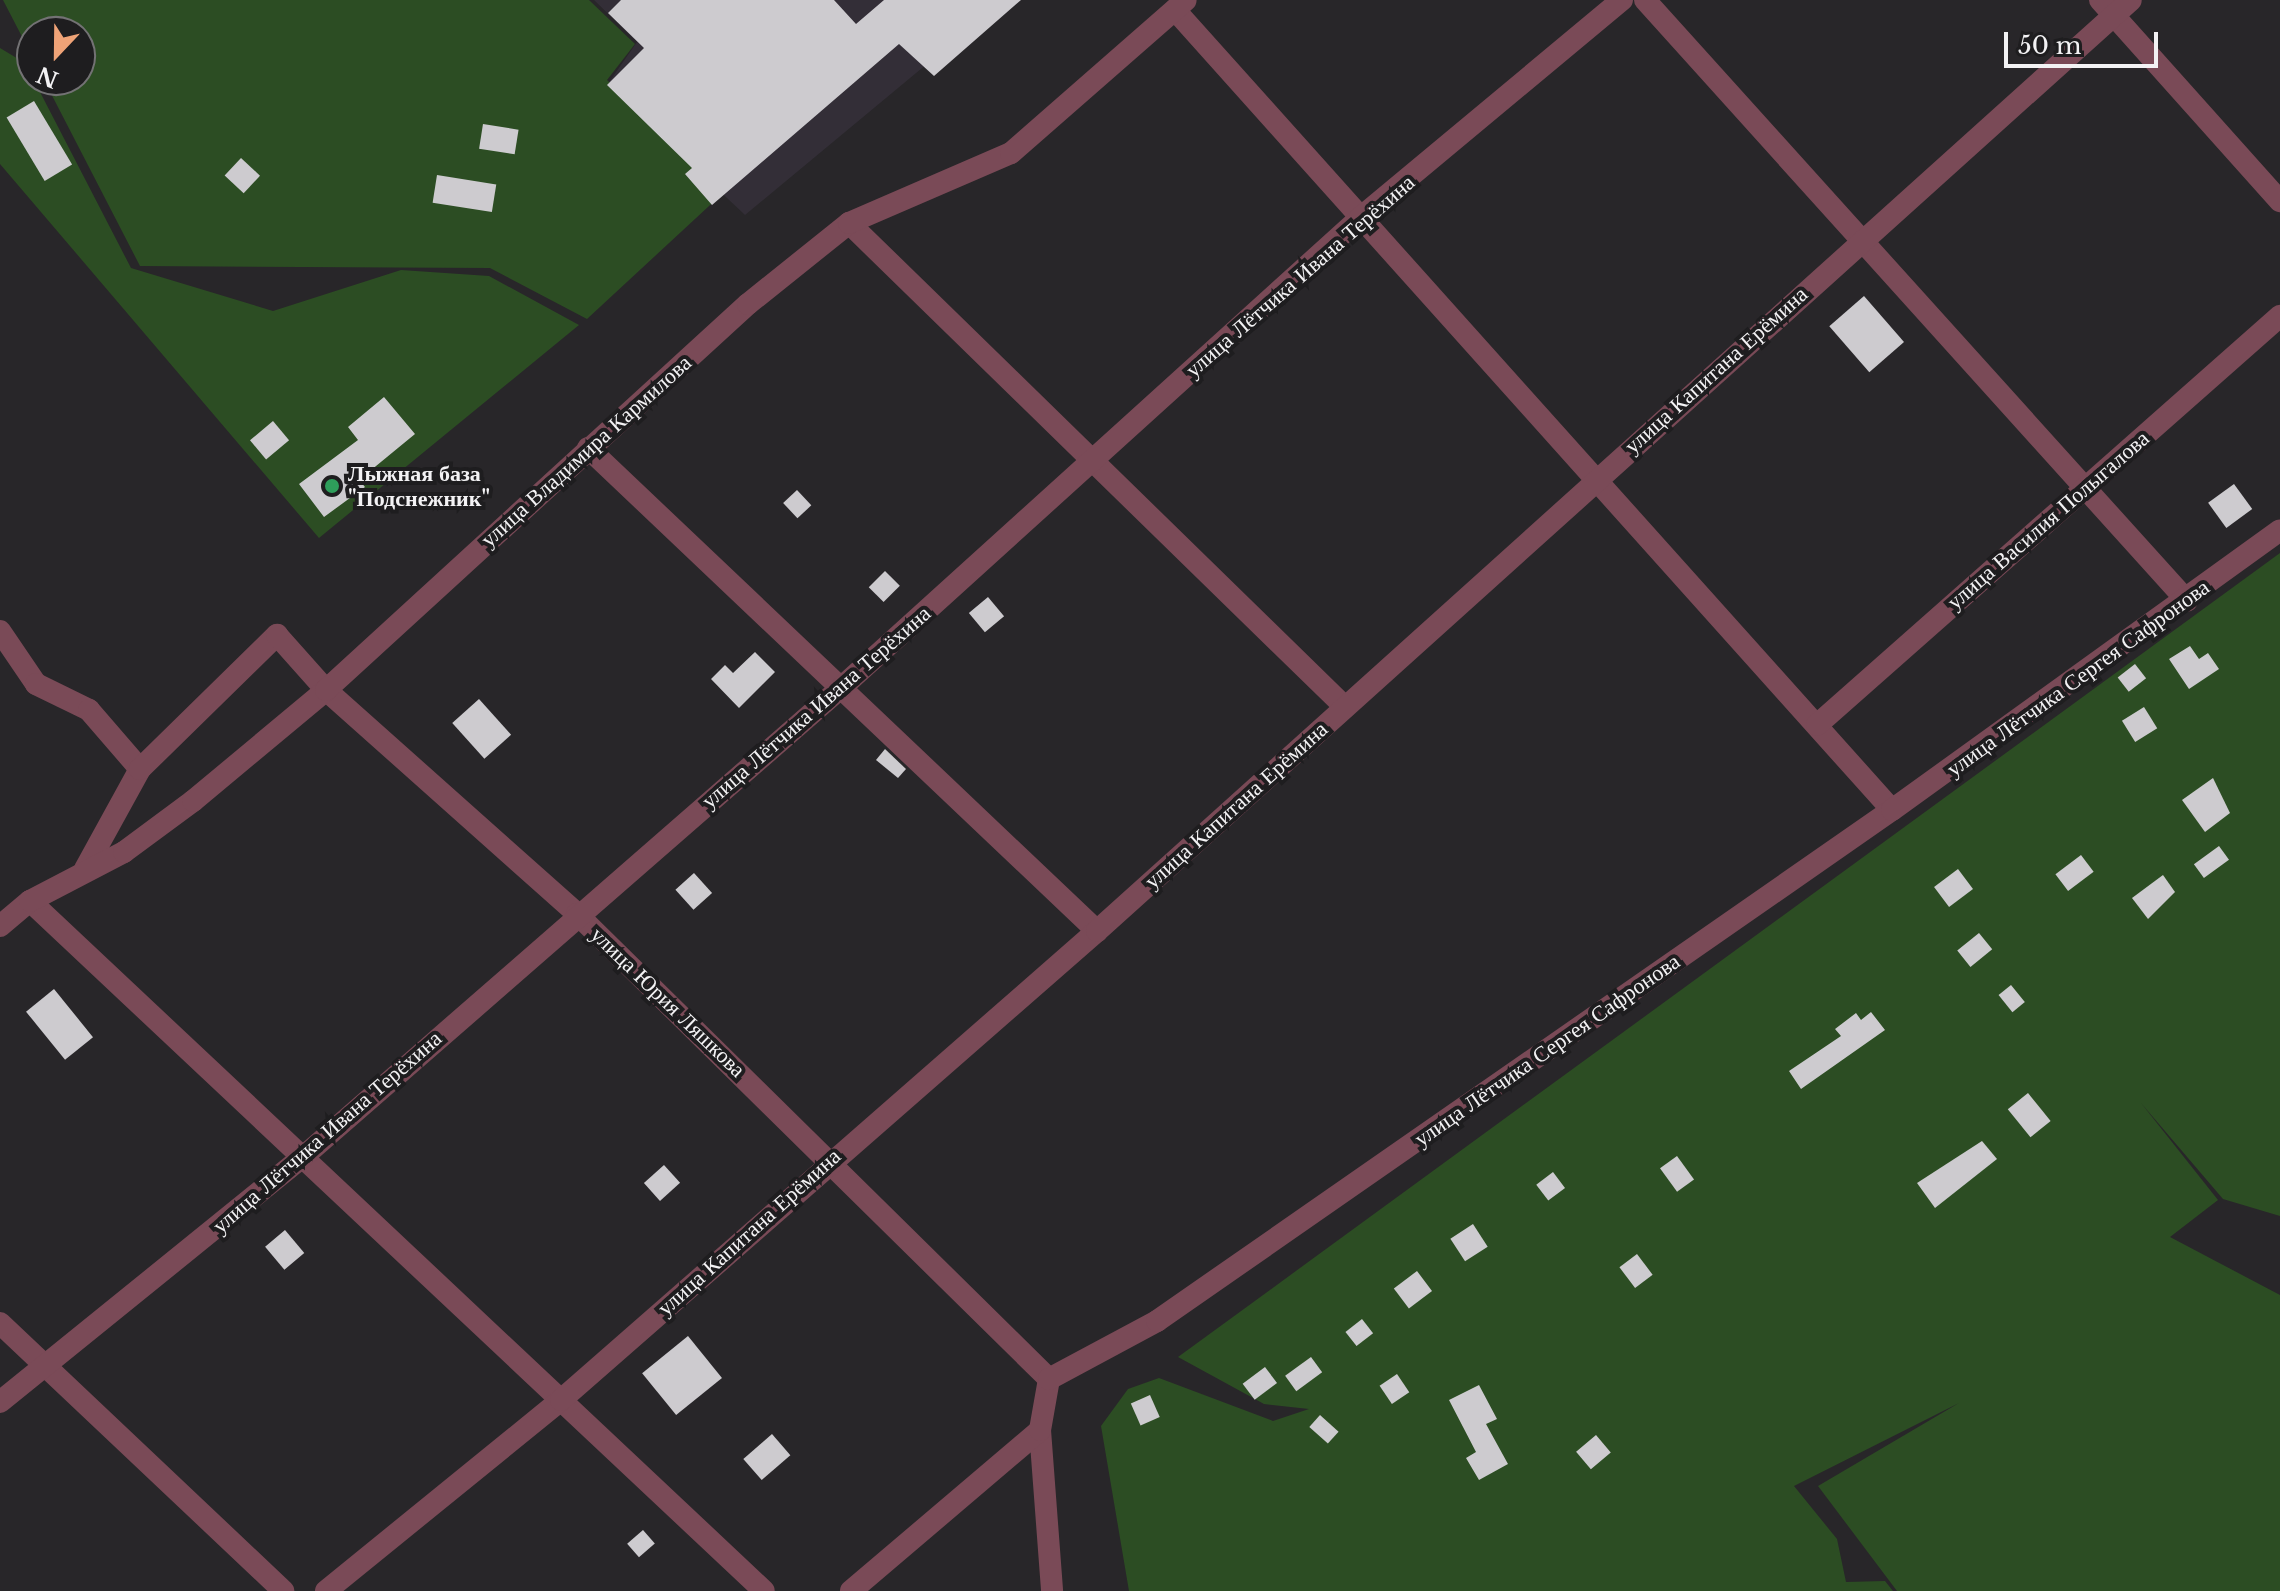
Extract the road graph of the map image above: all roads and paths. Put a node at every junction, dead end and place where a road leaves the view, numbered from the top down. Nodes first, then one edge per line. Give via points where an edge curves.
1 (1622, 0) edge
2 (1645, 0) edge
3 (1180, 5) edge
4 (2115, 5) edge
5 (2280, 201) edge
6 (1360, 218) junction
7 (849, 223) junction
8 (1862, 239) junction
9 (2280, 316) edge
10 (588, 448) junction
11 (1092, 462) junction
12 (1596, 478) junction
13 (2087, 485) junction
14 (2280, 530) edge
15 (2187, 601) junction
16 (0, 631) edge
17 (842, 687) junction
18 (326, 690) junction
19 (1345, 707) junction
20 (1817, 725) junction
21 (140, 769) junction
22 (1892, 810) junction
23 (85, 869) junction
24 (30, 901) junction
25 (577, 914) junction
26 (0, 926) edge
27 (1097, 931) junction
28 (303, 1157) junction
29 (831, 1160) junction
30 (0, 1323) edge
31 (46, 1367) junction
32 (1049, 1379) junction
33 (561, 1400) junction
34 (0, 1402) edge
35 (1040, 1430) junction
36 (283, 1591) edge
37 (326, 1591) edge
38 (764, 1591) edge
39 (851, 1591) edge
40 (1052, 1591) edge

1 - 6 street, улица Лётчика Ивана Терёхина
2 - 8 street
3 - 6 street
3 - 7 street, улица Владимира Кармилова via 1011,153
4 - 5 street
4 - 8 street, улица Капитана Ерёмина
6 - 11 street, улица Лётчика Ивана Терёхина
6 - 12 street
7 - 10 street, улица Владимира Кармилова
7 - 11 street
8 - 12 street, улица Капитана Ерёмина
8 - 13 street
9 - 13 street, улица Василия Полыгалова
10 - 17 street
10 - 18 street, улица Владимира Кармилова
11 - 17 street, улица Лётчика Ивана Терёхина
11 - 19 street
12 - 19 street, улица Капитана Ерёмина
12 - 20 street
13 - 15 street
13 - 20 street, улица Василия Полыгалова
14 - 15 street, улица Лётчика Сергея Сафронова
15 - 22 street, улица Лётчика Сергея Сафронова
16 - 21 street via 36,684 89,710
17 - 25 street, улица Лётчика Ивана Терёхина
17 - 27 street
18 - 21 street, улица Юрия Ляшкова via 277,635
18 - 23 street, улица Владимира Кармилова via 193,801 124,852
18 - 25 street, улица Юрия Ляшкова
19 - 27 street, улица Капитана Ерёмина
20 - 22 street
21 - 23 street
22 - 32 street, улица Лётчика Сергея Сафронова via 1157,1321
23 - 24 street, улица Владимира Кармилова
24 - 26 street, улица Владимира Кармилова
24 - 28 street
25 - 28 street, улица Лётчика Ивана Терёхина
25 - 29 street, улица Юрия Ляшкова
27 - 29 street, улица Капитана Ерёмина
28 - 31 street, улица Лётчика Ивана Терёхина
28 - 33 street
29 - 32 street, улица Юрия Ляшкова
29 - 33 street, улица Капитана Ерёмина
30 - 31 street
31 - 34 street, улица Лётчика Ивана Терёхина
31 - 36 street
32 - 35 street
33 - 37 street, улица Капитана Ерёмина
33 - 38 street
35 - 39 street
35 - 40 street

